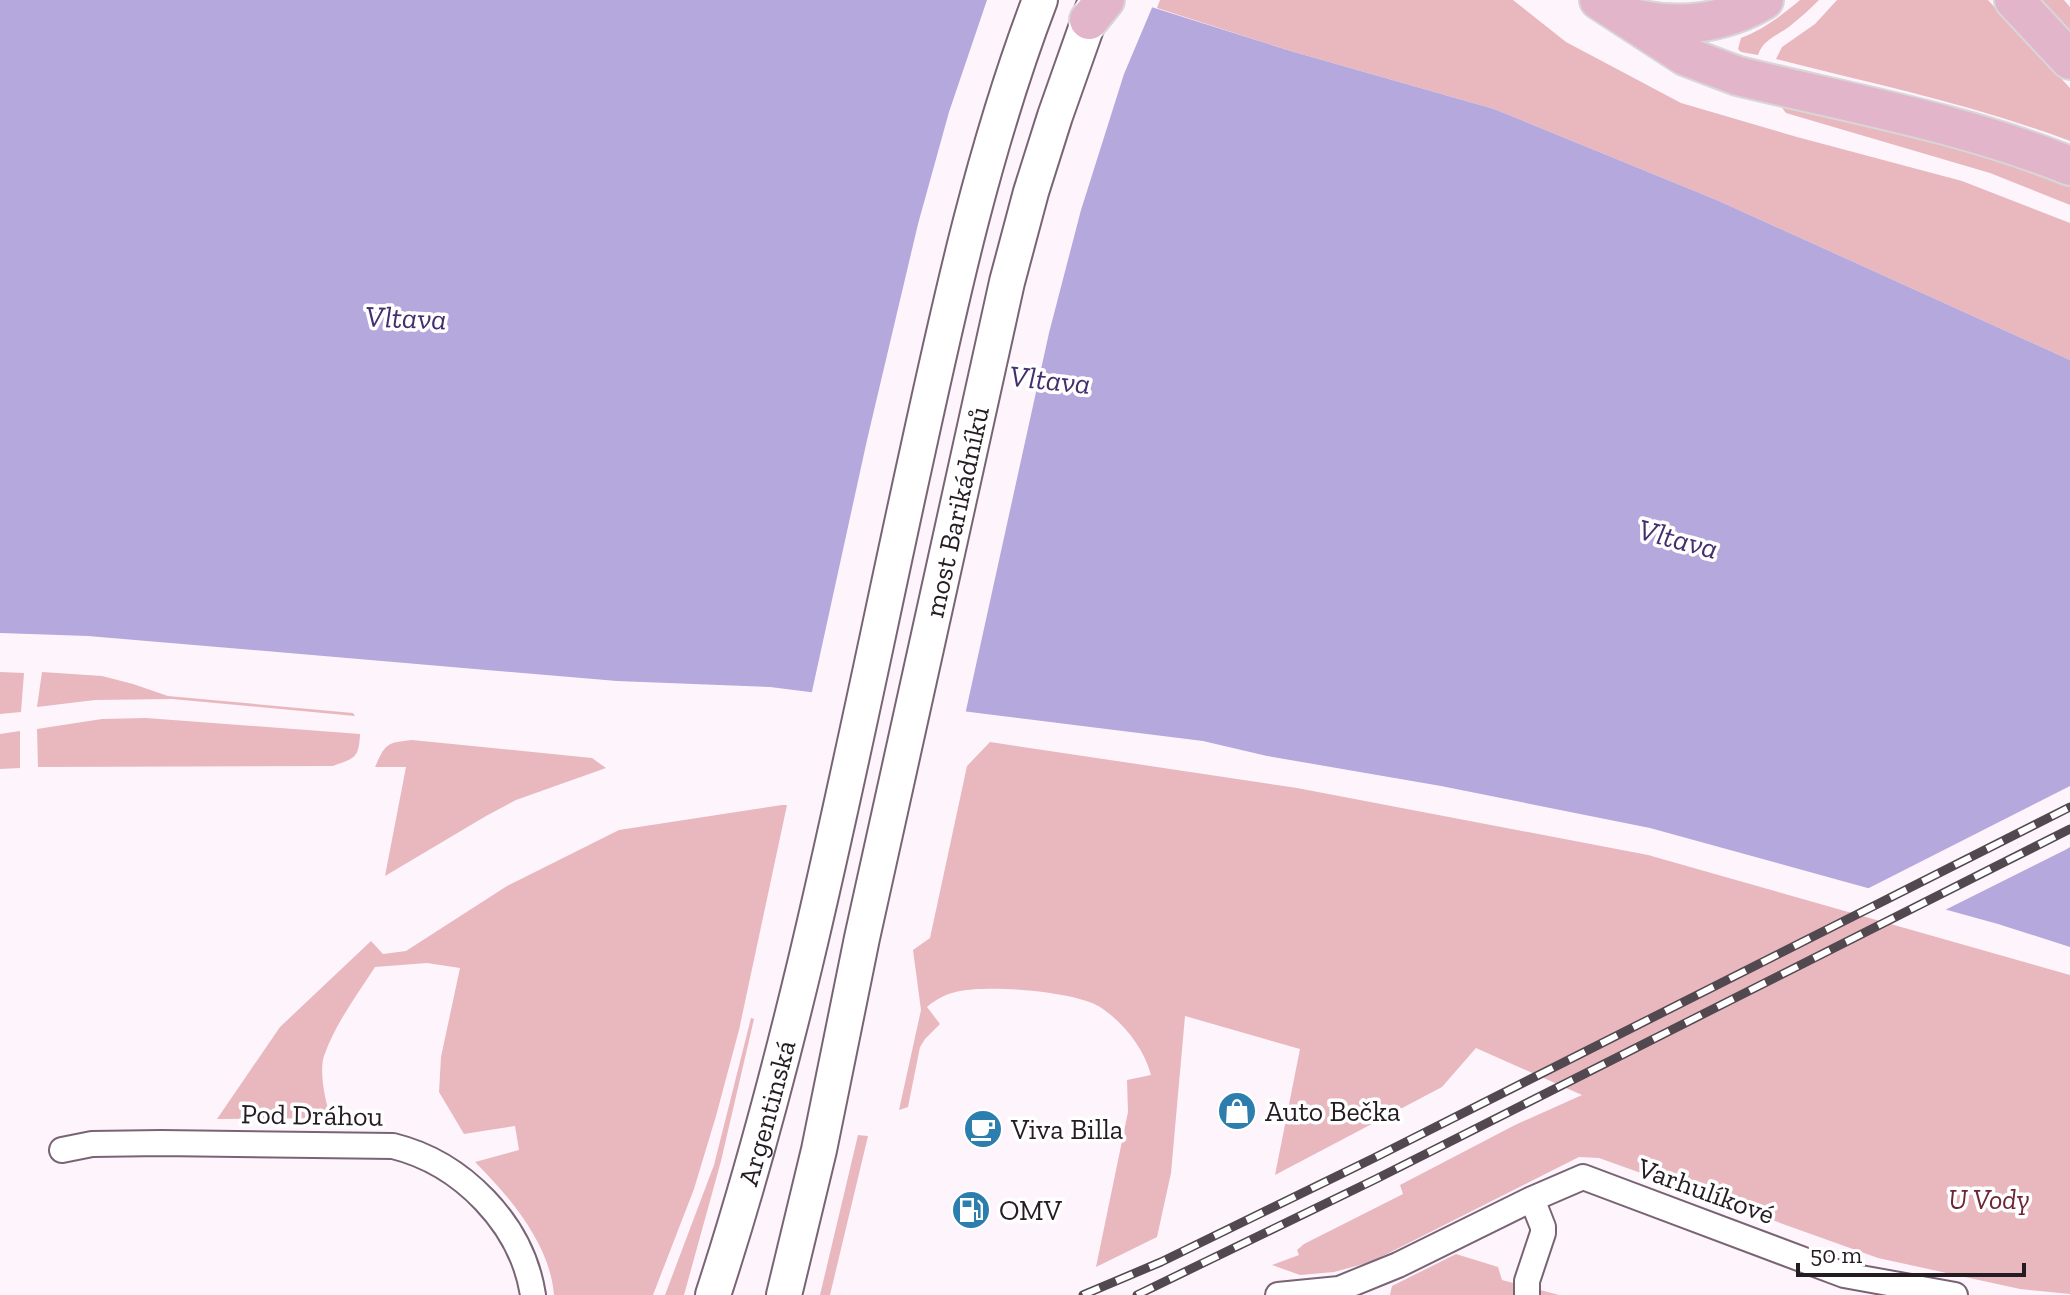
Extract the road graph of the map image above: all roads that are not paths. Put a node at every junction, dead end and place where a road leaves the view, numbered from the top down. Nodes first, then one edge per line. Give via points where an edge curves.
1 (1040, 0) edge
2 (1764, 0) edge
3 (2014, 0) edge
4 (1607, 6) edge
5 (1097, 7) edge
6 (2070, 60) edge
7 (2070, 166) edge
8 (813, 930) joint
9 (862, 938) joint
10 (62, 1150) dead end
11 (1532, 1199) junction
12 (1840, 1285) edge
13 (533, 1295) edge
14 (713, 1295) edge
15 (784, 1295) edge
16 (1278, 1295) edge
17 (1527, 1295) edge
18 (1955, 1295) edge

1 - 8 main road, most Barikádníků via 978,191
2 - 4 main road via 1724,18 1677,24 1650,22
3 - 6 main road
4 - 7 main road via 1709,66 1943,125
5 - 9 main road, most Barikádníků via 1036,177 1007,282
8 - 14 main road, Argentinská via 762,1134
9 - 15 main road, Argentinská
10 - 13 street, Pod Dráhou via 161,1143 393,1146 415,1151 486,1200 524,1259
11 - 12 street, Varhulíkové via 1583,1177
11 - 16 street, Varhulíkové via 1339,1289
11 - 17 street via 1543,1233
12 - 18 street, Varhulíkové

